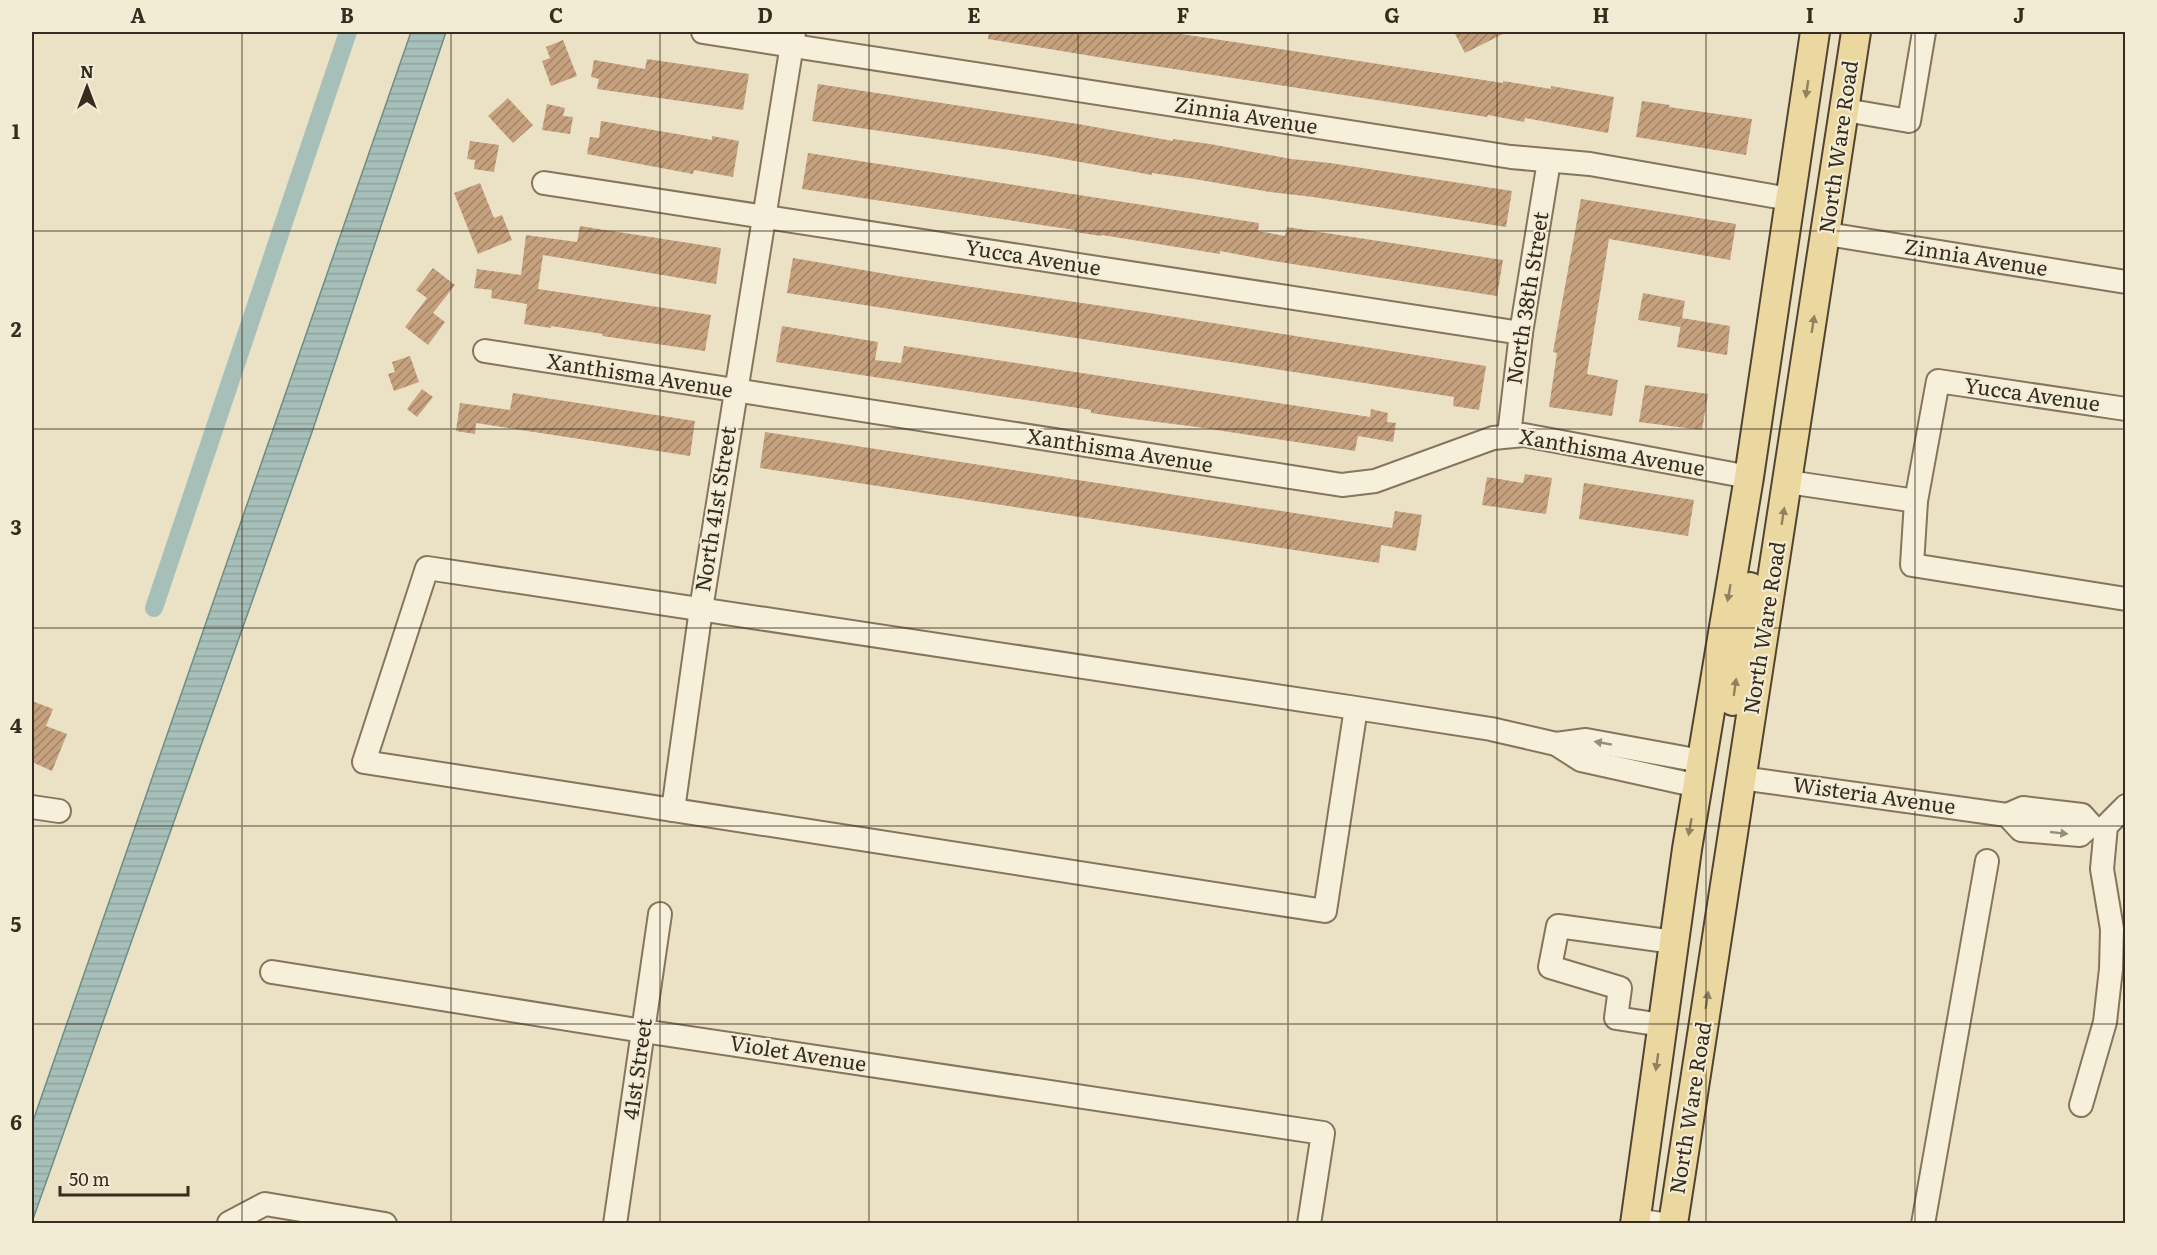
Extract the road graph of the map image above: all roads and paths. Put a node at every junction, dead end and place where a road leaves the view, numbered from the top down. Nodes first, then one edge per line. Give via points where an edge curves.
1 (703, 32) edge
2 (1815, 32) edge
3 (1856, 32) edge
4 (1924, 32) edge
5 (793, 38) edge
6 (1845, 110) junction
7 (1549, 161) junction
8 (544, 183) dead end
9 (1789, 199) junction
10 (763, 216) junction
11 (1827, 234) junction
12 (2126, 282) edge
13 (1521, 333) junction
14 (485, 351) dead end
15 (735, 391) junction
16 (2126, 409) edge
17 (1509, 435) junction
18 (1749, 477) junction
19 (1788, 482) junction
20 (1916, 501) junction
21 (2126, 599) edge
22 (700, 609) junction
23 (1356, 708) junction
24 (1699, 773) junction
25 (1741, 778) junction
26 (2126, 806) edge
27 (32, 807) edge
28 (1736, 807) junction
29 (673, 810) junction
30 (59, 811) dead end
31 (2099, 826) junction
32 (1987, 861) dead end
33 (660, 914) dead end
34 (1674, 942) junction
35 (272, 972) dead end
36 (1662, 1025) junction
37 (643, 1031) junction
38 (2081, 1106) dead end
39 (1644, 1222) edge
40 (230, 1223) edge
41 (385, 1224) edge
42 (615, 1224) edge
43 (1309, 1224) edge
44 (1673, 1224) edge
45 (1923, 1224) edge

1 - 5 street, Zinnia Avenue
2 -> 9 main road, North Ware Road
3 - 6 main road, North Ware Road
4 - 6 street via 1910,121
5 - 7 street, Zinnia Avenue
5 - 10 street, North 41st Street
6 - 11 main road, North Ware Road
7 - 9 street, Zinnia Avenue via 1590,164
7 - 13 street, North 38th Street
8 - 10 street, Yucca Avenue
9 - 18 main road, North Ware Road
9 - 19 main road via 1798,254 1769,454 1774,471
10 - 13 street, Yucca Avenue
10 - 15 street, North 41st Street
11 - 12 street, Zinnia Avenue
19 -> 11 main road, North Ware Road
13 - 17 street, North 38th Street
14 - 15 street, Xanthisma Avenue
15 - 17 street, Xanthisma Avenue via 1342,485 1375,481
15 - 22 street, North 41st Street
16 - 20 street, Yucca Avenue via 1938,381
17 - 18 street, Xanthisma Avenue
18 -> 24 main road, North Ware Road
28 -> 18 main road via 1728,739 1762,495 1757,481
19 - 20 street
25 -> 19 main road, North Ware Road
20 - 21 street via 1912,566
22 - 23 street
22 - 29 street, North 41st Street
22 - 29 street via 427,568 364,762
23 - 24 street via 1491,729 1556,744 1581,760 1631,759
23 - 29 street via 1325,911
24 -> 34 main road, North Ware Road
25 - 28 main road, North Ware Road
25 - 31 street, Wisteria Avenue via 2007,815 2021,830 2080,836
26 - 31 street
27 - 30 street
44 -> 28 main road, North Ware Road
31 - 38 street via 2112,929 2111,969 2105,1022
32 - 45 street
33 - 37 street, 41st Street
34 - 36 main road, North Ware Road
34 - 36 street via 1558,926 1550,967 1620,987 1616,1018
35 - 37 street, Violet Avenue
36 -> 39 main road, North Ware Road
37 - 42 street, 41st Street
37 - 43 street, Violet Avenue via 1323,1133
40 - 41 street via 265,1204

